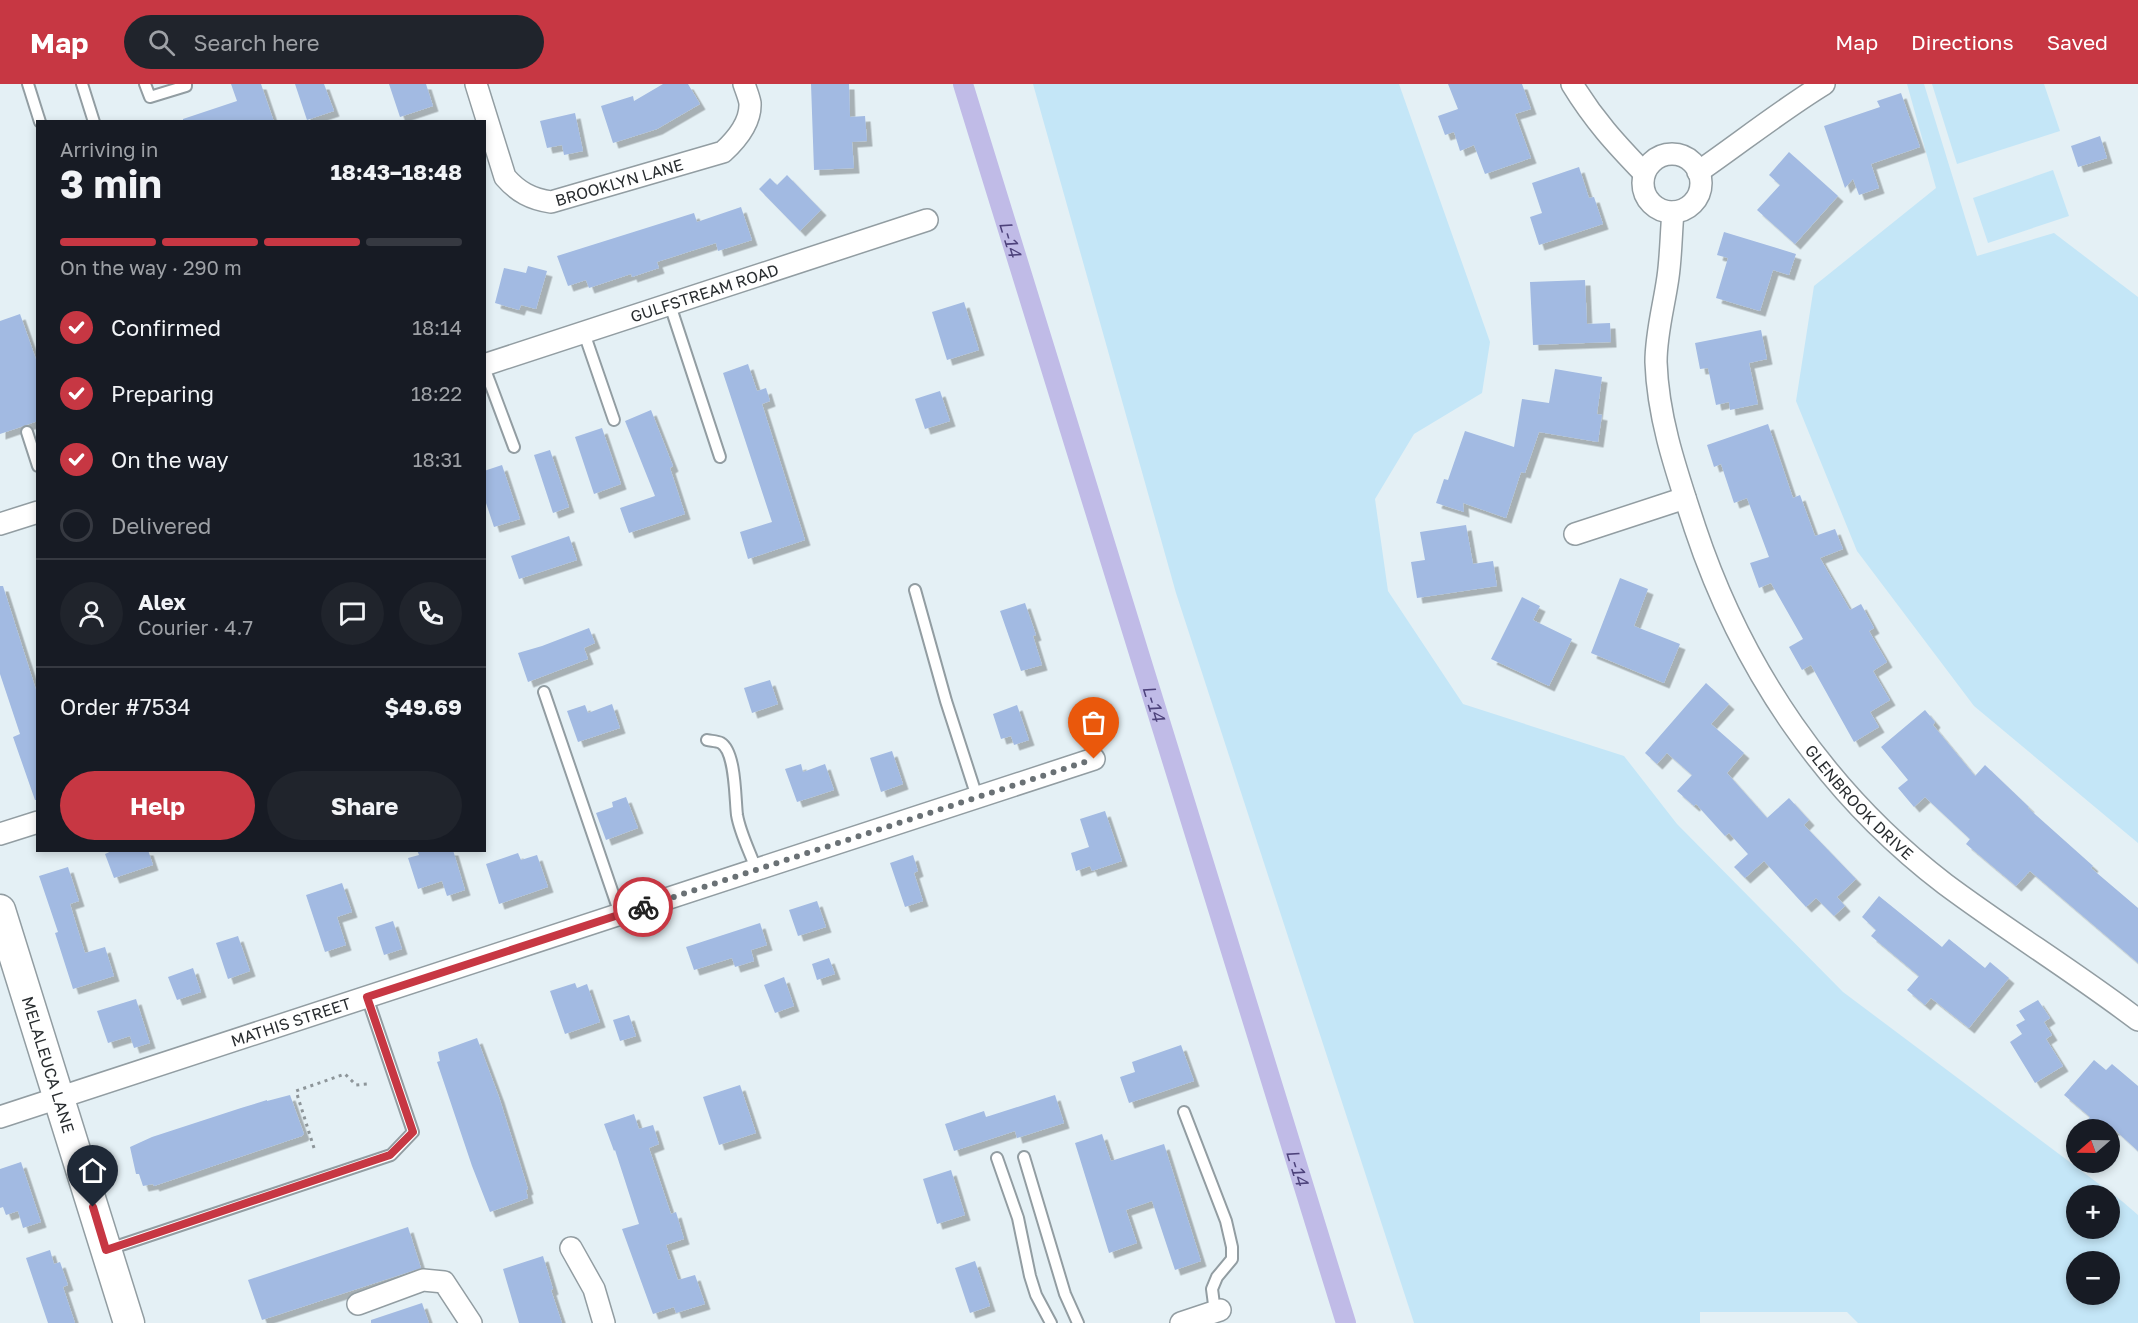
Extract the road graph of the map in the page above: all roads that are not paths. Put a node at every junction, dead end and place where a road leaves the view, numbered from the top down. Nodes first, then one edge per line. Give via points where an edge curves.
1 (28, 84) edge
2 (82, 84) edge
3 (145, 84) edge
4 (186, 84) edge
5 (476, 84) edge
6 (744, 84) edge
7 (1572, 84) edge
8 (1824, 84) edge
9 (39, 120) edge
10 (93, 120) edge
11 (1698, 172) junction
12 (1644, 173) junction
13 (1673, 212) junction
14 (927, 220) dead end
15 (670, 305) junction
16 (584, 333) junction
17 (486, 365) edge
18 (486, 371) edge
19 (614, 420) dead end
20 (27, 432) dead end
21 (514, 447) dead end
22 (720, 457) dead end
23 (36, 459) edge
24 (1685, 498) junction
25 (36, 513) edge
26 (0, 524) edge
27 (1575, 534) dead end
28 (915, 590) dead end
29 (544, 692) dead end
30 (707, 740) dead end
31 (1094, 759) dead end
32 (976, 797) junction
33 (36, 823) edge
34 (0, 834) edge
35 (756, 869) junction
36 (0, 910) edge
37 (620, 914) junction
38 (367, 997) junction
39 (2138, 1020) edge
40 (59, 1098) junction
41 (1184, 1112) dead end
42 (0, 1117) edge
43 (1024, 1157) dead end
44 (997, 1158) dead end
45 (571, 1248) dead end
46 (106, 1250) junction
47 (358, 1304) dead end
48 (1217, 1311) joint
49 (129, 1323) edge
50 (471, 1323) edge
51 (604, 1323) edge
52 (1051, 1323) edge
53 (1078, 1323) edge
54 (1181, 1323) edge

1 - 9 lane
2 - 10 lane
3 - 4 lane via 150,97
5 - 6 street, BROOKLYN LANE via 505,177 525,195 551,202 723,152 748,117 750,103
7 - 12 street via 1607,135
8 - 11 street
11 - 12 street via 1690,161 1673,154 1656,159
11 - 13 street via 1698,197 1692,205
12 - 13 street via 1647,200 1655,207
13 - 24 street, GLENBROOK DRIVE via 1656,360 1667,441
14 - 15 street, GULFSTREAM ROAD
15 - 16 street, GULFSTREAM ROAD
15 - 22 lane
16 - 17 street, GULFSTREAM ROAD
16 - 19 lane
18 - 21 lane
20 - 23 lane
24 - 27 street
24 - 39 street, GLENBROOK DRIVE via 1718,591 1741,641 1768,689 1834,779 1913,858
25 - 26 street
28 - 32 lane
29 - 37 lane
30 - 35 lane via 725,747 734,775 737,816
31 - 32 street, MATHIS STREET
32 - 35 street, MATHIS STREET
33 - 34 street
35 - 37 street, MATHIS STREET
36 - 40 street, MELALEUCA LANE
37 - 38 street, MATHIS STREET
38 - 40 street, MATHIS STREET
38 - 46 lane via 413,1132 390,1155
40 - 42 street, MATHIS STREET
40 - 46 street, MELALEUCA LANE
41 - 48 lane via 1226,1221 1232,1247 1232,1259 1212,1289
43 - 53 lane via 1065,1294
44 - 52 lane via 1018,1218 1036,1295
45 - 51 street via 594,1289
46 - 49 street, MELALEUCA LANE
47 - 50 street via 423,1280 444,1282
48 - 54 street

